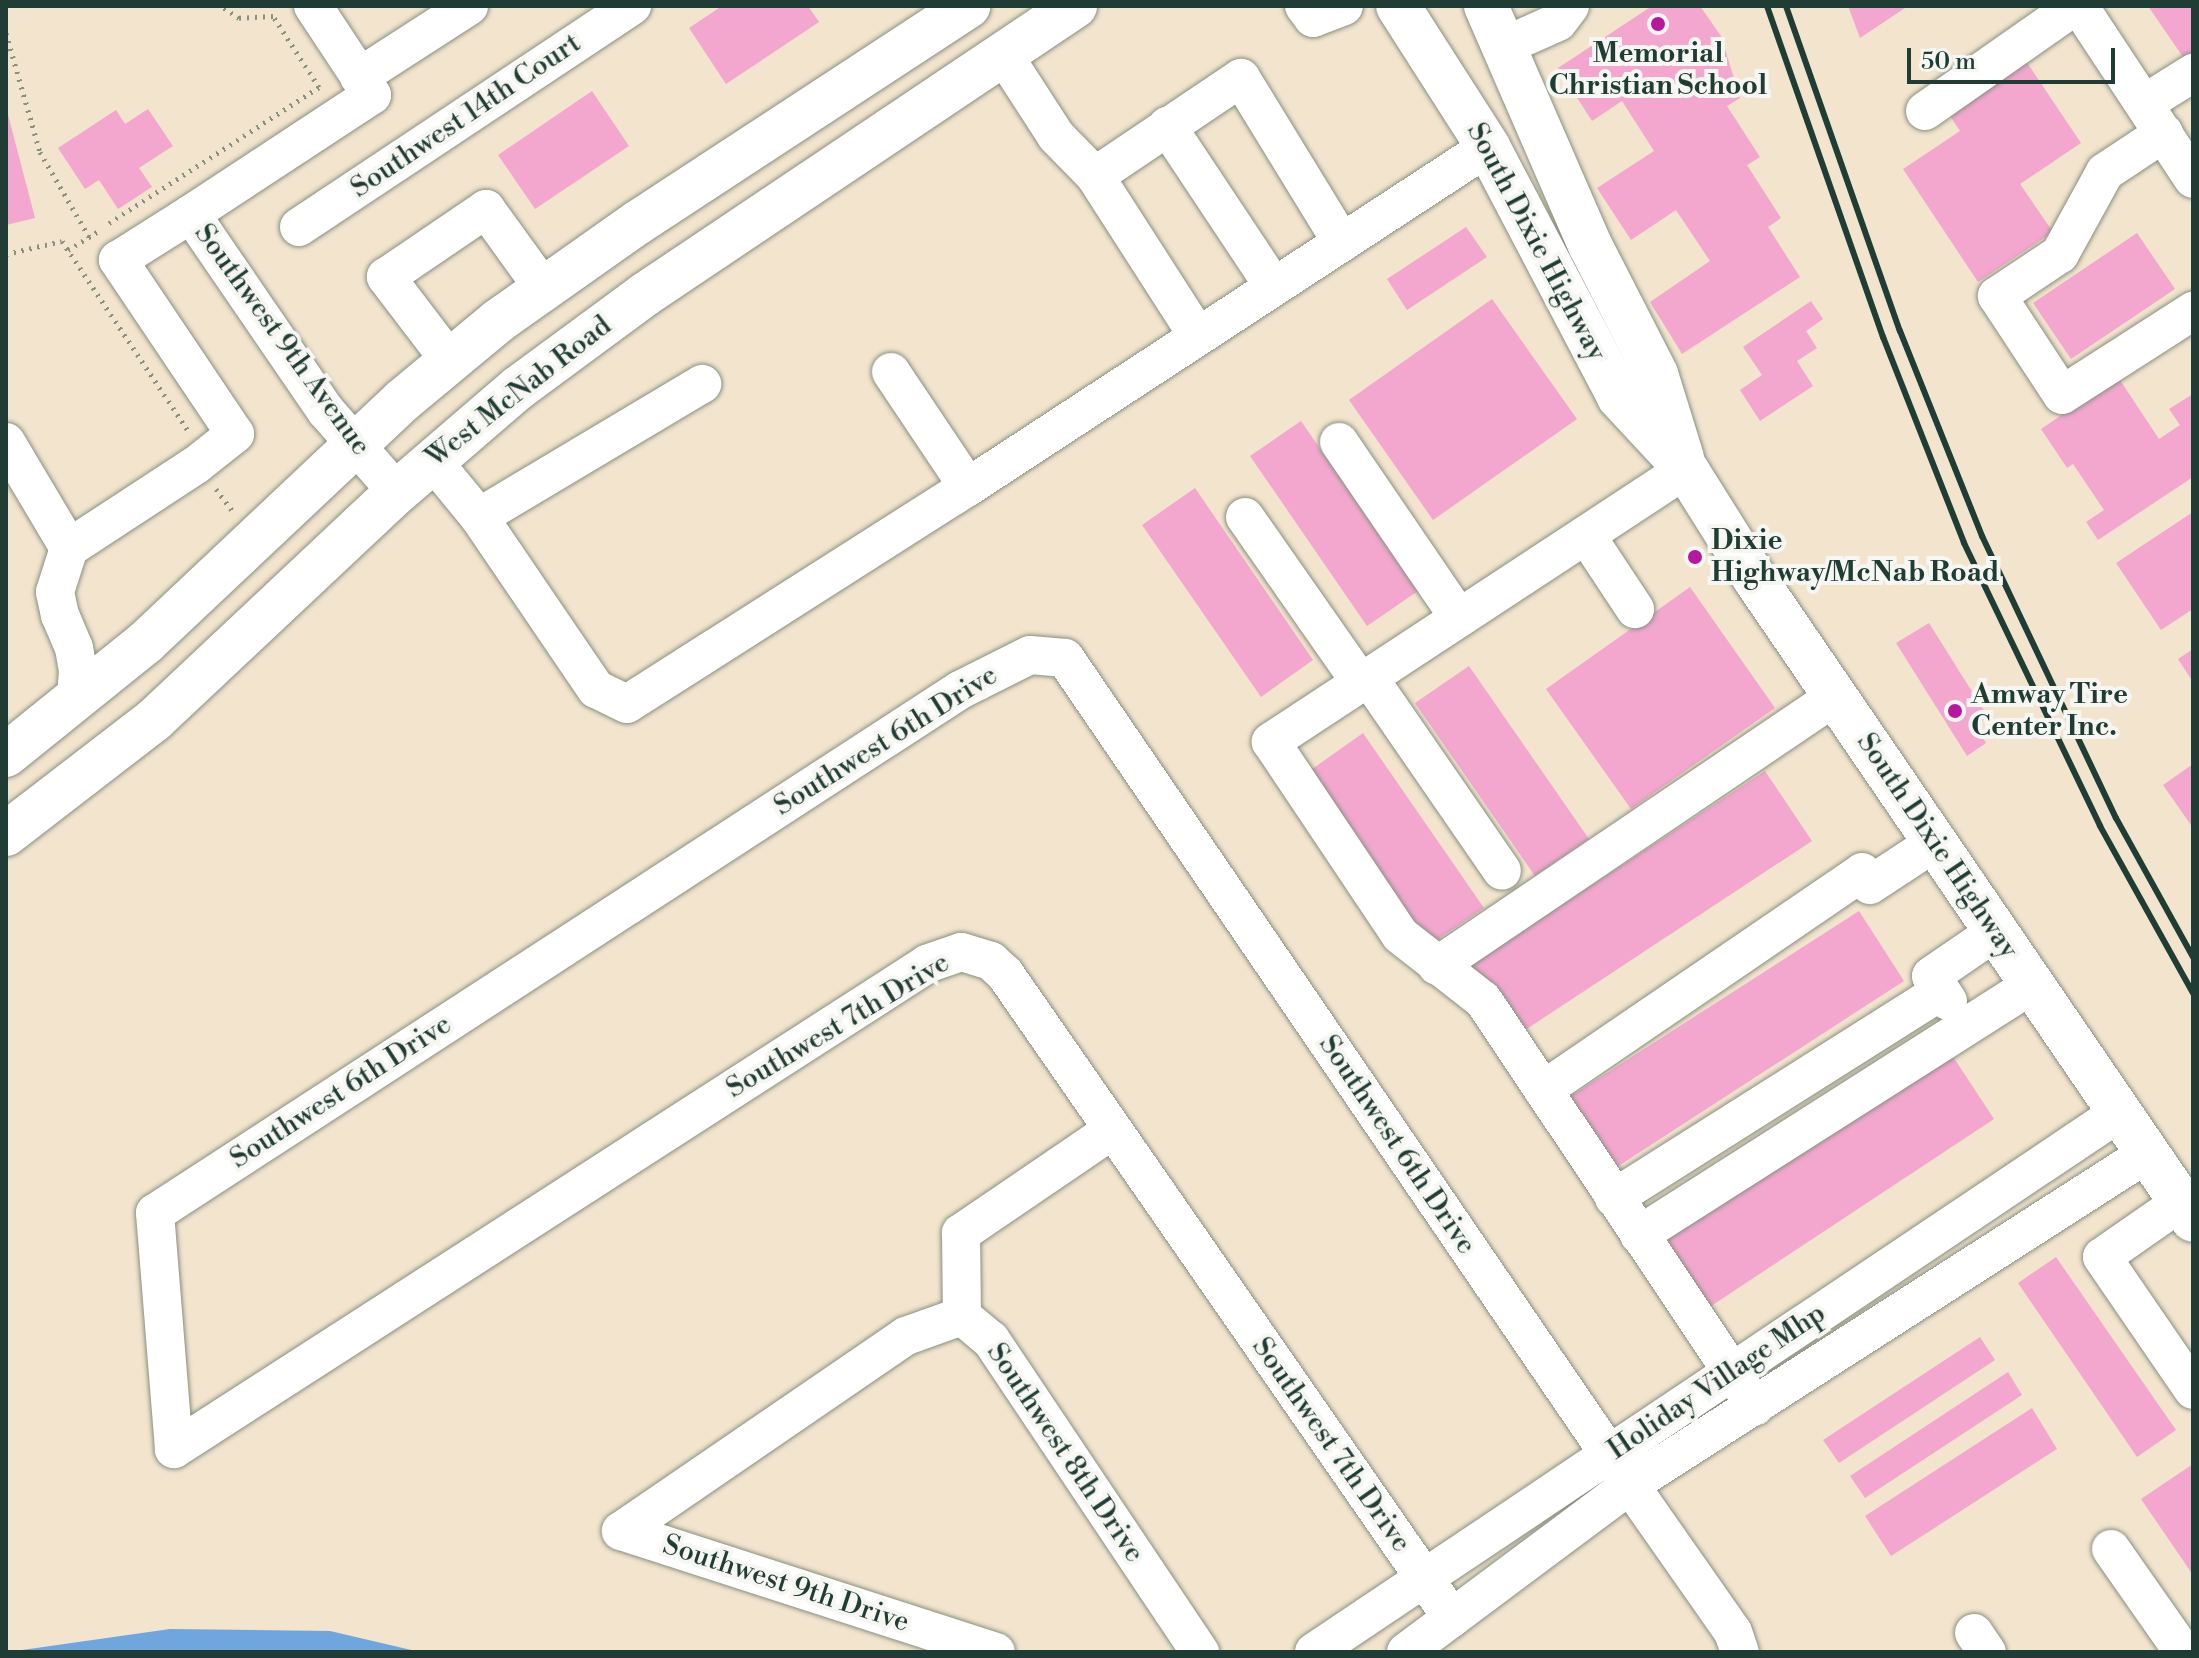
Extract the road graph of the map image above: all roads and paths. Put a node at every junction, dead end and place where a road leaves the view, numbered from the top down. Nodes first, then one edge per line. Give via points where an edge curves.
1 (221, 6) edge
2 (313, 6) edge
3 (469, 6) edge
4 (632, 6) edge
5 (968, 6) edge
6 (1075, 6) edge
7 (1304, 6) edge
8 (1344, 6) edge
9 (1398, 6) edge
10 (1486, 6) edge
11 (1570, 6) edge
12 (2077, 6) edge
13 (6, 33) edge
14 (1502, 47) junction
15 (1003, 54) junction
16 (2193, 73) edge
17 (359, 77) junction
18 (1925, 111) dead end
19 (2154, 118) junction
20 (1167, 126) junction
21 (1488, 147) junction
22 (1095, 176) junction
23 (2193, 179) edge
24 (191, 214) junction
25 (299, 227) dead end
26 (89, 237) junction
27 (1342, 243) junction
28 (68, 250) junction
29 (6, 254) edge
30 (1274, 287) junction
31 (543, 288) junction
32 (2193, 311) edge
33 (1197, 335) junction
34 (450, 361) junction
35 (891, 372) dead end
36 (702, 384) dead end
37 (190, 433) dead end
38 (6, 442) edge
39 (1339, 442) dead end
40 (354, 445) junction
41 (432, 460) junction
42 (1686, 469) junction
43 (210, 481) dead end
44 (968, 487) junction
45 (397, 492) junction
46 (234, 514) dead end
47 (479, 517) junction
48 (1245, 517) dead end
49 (1586, 535) junction
50 (69, 548) junction
51 (1635, 609) dead end
52 (1459, 618) junction
53 (1365, 680) junction
54 (1835, 697) junction
55 (76, 701) junction
56 (6, 755) edge
57 (6, 834) edge
58 (1934, 843) junction
59 (1502, 871) dead end
60 (1995, 932) junction
61 (1437, 966) junction
62 (2031, 985) junction
63 (1941, 991) junction
64 (1965, 1027) junction
65 (1820, 1067) junction
66 (1543, 1090) junction
67 (1843, 1103) junction
68 (2120, 1112) junction
69 (1111, 1131) junction
70 (2148, 1153) junction
71 (1614, 1198) junction
72 (2187, 1211) edge
73 (1639, 1235) junction
74 (962, 1316) junction
75 (1732, 1371) junction
76 (2193, 1390) edge
77 (1755, 1406) junction
78 (174, 1449) joint
79 (1609, 1454) junction
80 (1630, 1485) junction
81 (2111, 1549) dead end
82 (1425, 1580) junction
83 (1452, 1618) junction
84 (1737, 1642) edge
85 (996, 1652) edge
86 (1200, 1652) edge
87 (1314, 1652) edge
88 (1406, 1652) edge
89 (2183, 1652) edge

1 - 26 path via 239,18 273,16 319,87
2 - 17 street
3 - 17 street
4 - 25 street, Southwest 14th Court
5 - 31 main road
6 - 15 main road, West McNab Road
7 - 8 street via 1313,18
9 - 21 main road, South Dixie Highway
10 - 14 main road, South Dixie Highway
11 - 14 street via 1558,22
12 - 18 street
12 - 19 street
13 - 26 path via 40,152
14 - 42 main road, South Dixie Highway via 1590,245 1656,374
15 - 22 street via 1056,136
15 - 41 main road, West McNab Road via 633,303
16 - 19 street
17 - 24 street, Southwest 9th Avenue via 372,95
19 - 23 street
19 - 32 street via 2105,172 2060,254 1997,296 2062,395
20 - 22 street
20 - 27 street via 1241,78
20 - 30 street
21 - 27 street
21 - 42 main road, South Dixie Highway via 1619,397
22 - 33 street
24 - 40 street, Southwest 9th Avenue
24 - 50 street via 118,260 235,434
26 - 28 path
27 - 30 street
28 - 29 path via 62,241
28 - 37 path
30 - 33 street
31 - 34 main road
31 - 34 street via 486,209 386,277
33 - 44 street
34 - 40 main road
35 - 44 street
36 - 47 street
38 - 50 street
39 - 52 street
40 - 45 street, Southwest 9th Avenue
40 - 55 main road via 181,610
41 - 45 main road, West McNab Road
41 - 47 street
42 - 49 street
42 - 54 main road, South Dixie Highway
43 - 46 path
44 - 47 street via 627,704 596,689
45 - 57 main road, West McNab Road via 154,720
48 - 53 street
49 - 51 street
49 - 52 street
50 - 55 street via 55,592 74,648
52 - 53 street
53 - 59 street
53 - 61 street via 1271,742 1400,935
54 - 58 main road, South Dixie Highway
54 - 61 street
55 - 56 main road
58 - 60 main road, South Dixie Highway
58 - 66 street via 1870,885 1862,872
60 - 62 main road, South Dixie Highway
60 - 63 street via 1931,976
61 - 66 street via 1483,1000
62 - 64 street
62 - 68 main road, South Dixie Highway
63 - 64 street
63 - 65 street
64 - 67 street
65 - 67 street
65 - 71 street
66 - 71 street
67 - 73 street
68 - 70 main road, South Dixie Highway
68 - 75 street, Holiday Village Mhp
69 - 74 street via 961,1233
69 - 78 street, Southwest 7th Drive via 1005,974 991,961 961,952 927,964
69 - 82 street, Southwest 7th Drive
70 - 72 main road, South Dixie Highway
70 - 77 street, Holiday Village Mhp
71 - 73 street
72 - 76 street via 2102,1257
73 - 75 street
74 - 85 street, Southwest 9th Drive via 906,1336 621,1531
74 - 86 street, Southwest 8th Drive via 991,1340
75 - 77 street
75 - 79 street, Holiday Village Mhp
77 - 80 street, Holiday Village Mhp
78 - 79 street, Southwest 6th Drive via 155,1213 960,690 1030,655 1065,658
79 - 80 street, Southwest 6th Drive
79 - 82 street, Holiday Village Mhp
80 - 83 street, Holiday Village Mhp
80 - 84 street, Holiday Village Mhp
81 - 89 street
82 - 83 street, Southwest 7th Drive
82 - 87 street, Holiday Village Mhp
83 - 88 street, Holiday Village Mhp

